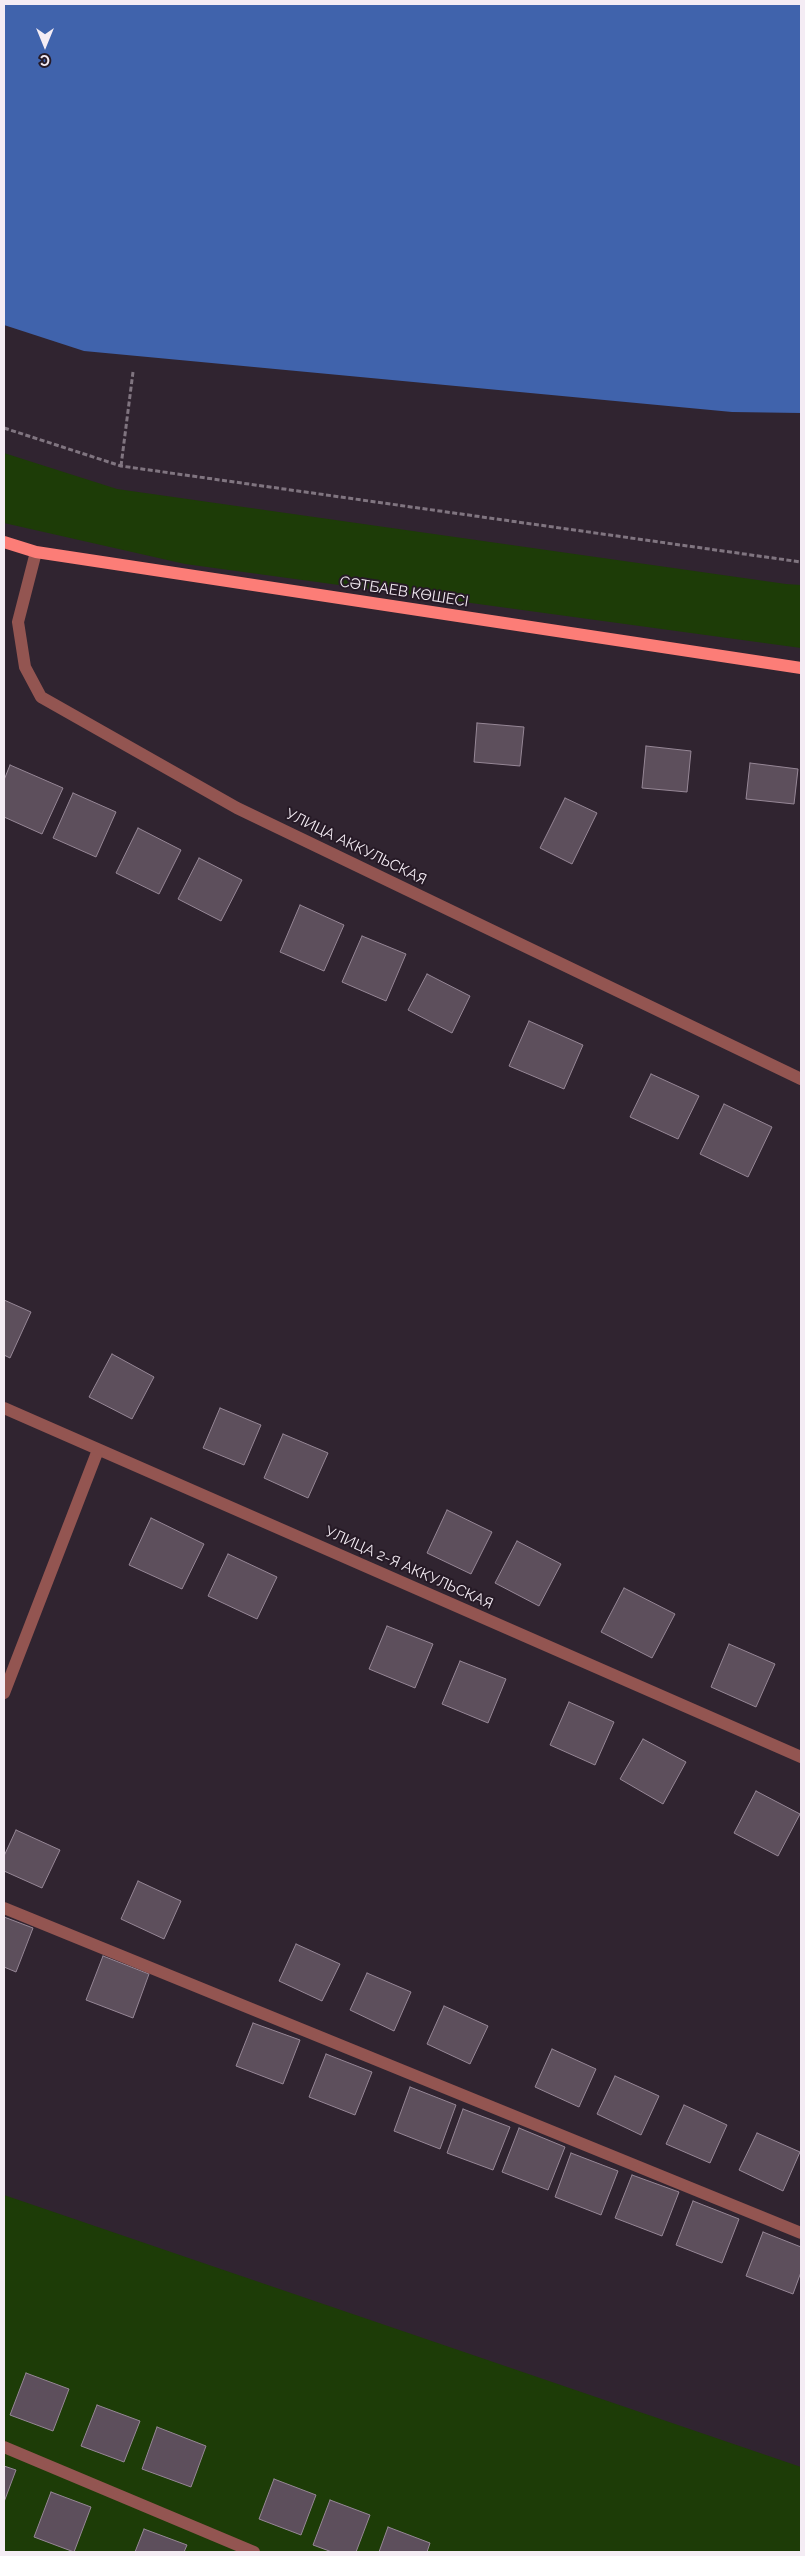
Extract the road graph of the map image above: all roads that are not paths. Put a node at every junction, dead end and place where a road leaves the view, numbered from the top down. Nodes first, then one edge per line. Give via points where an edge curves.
1 (4, 542) edge
2 (36, 552) junction
3 (801, 668) edge
4 (801, 1079) edge
5 (4, 1408) edge
6 (98, 1450) junction
7 (4, 1693) edge
8 (801, 1757) edge
9 (4, 1908) edge
10 (801, 2233) edge
11 (4, 2447) edge
12 (254, 2552) edge

1 - 2 main road, СӘТБАЕВ КӨШЕСІ
2 - 3 main road, СӘТБАЕВ КӨШЕСІ
2 - 4 street, УЛИЦА АККУЛЬСКАЯ via 18,622 25,667 40,697 237,808
5 - 6 street, УЛИЦА 2-Я АККУЛЬСКАЯ
6 - 7 street
6 - 8 street, УЛИЦА 2-Я АККУЛЬСКАЯ
9 - 10 street
11 - 12 street

